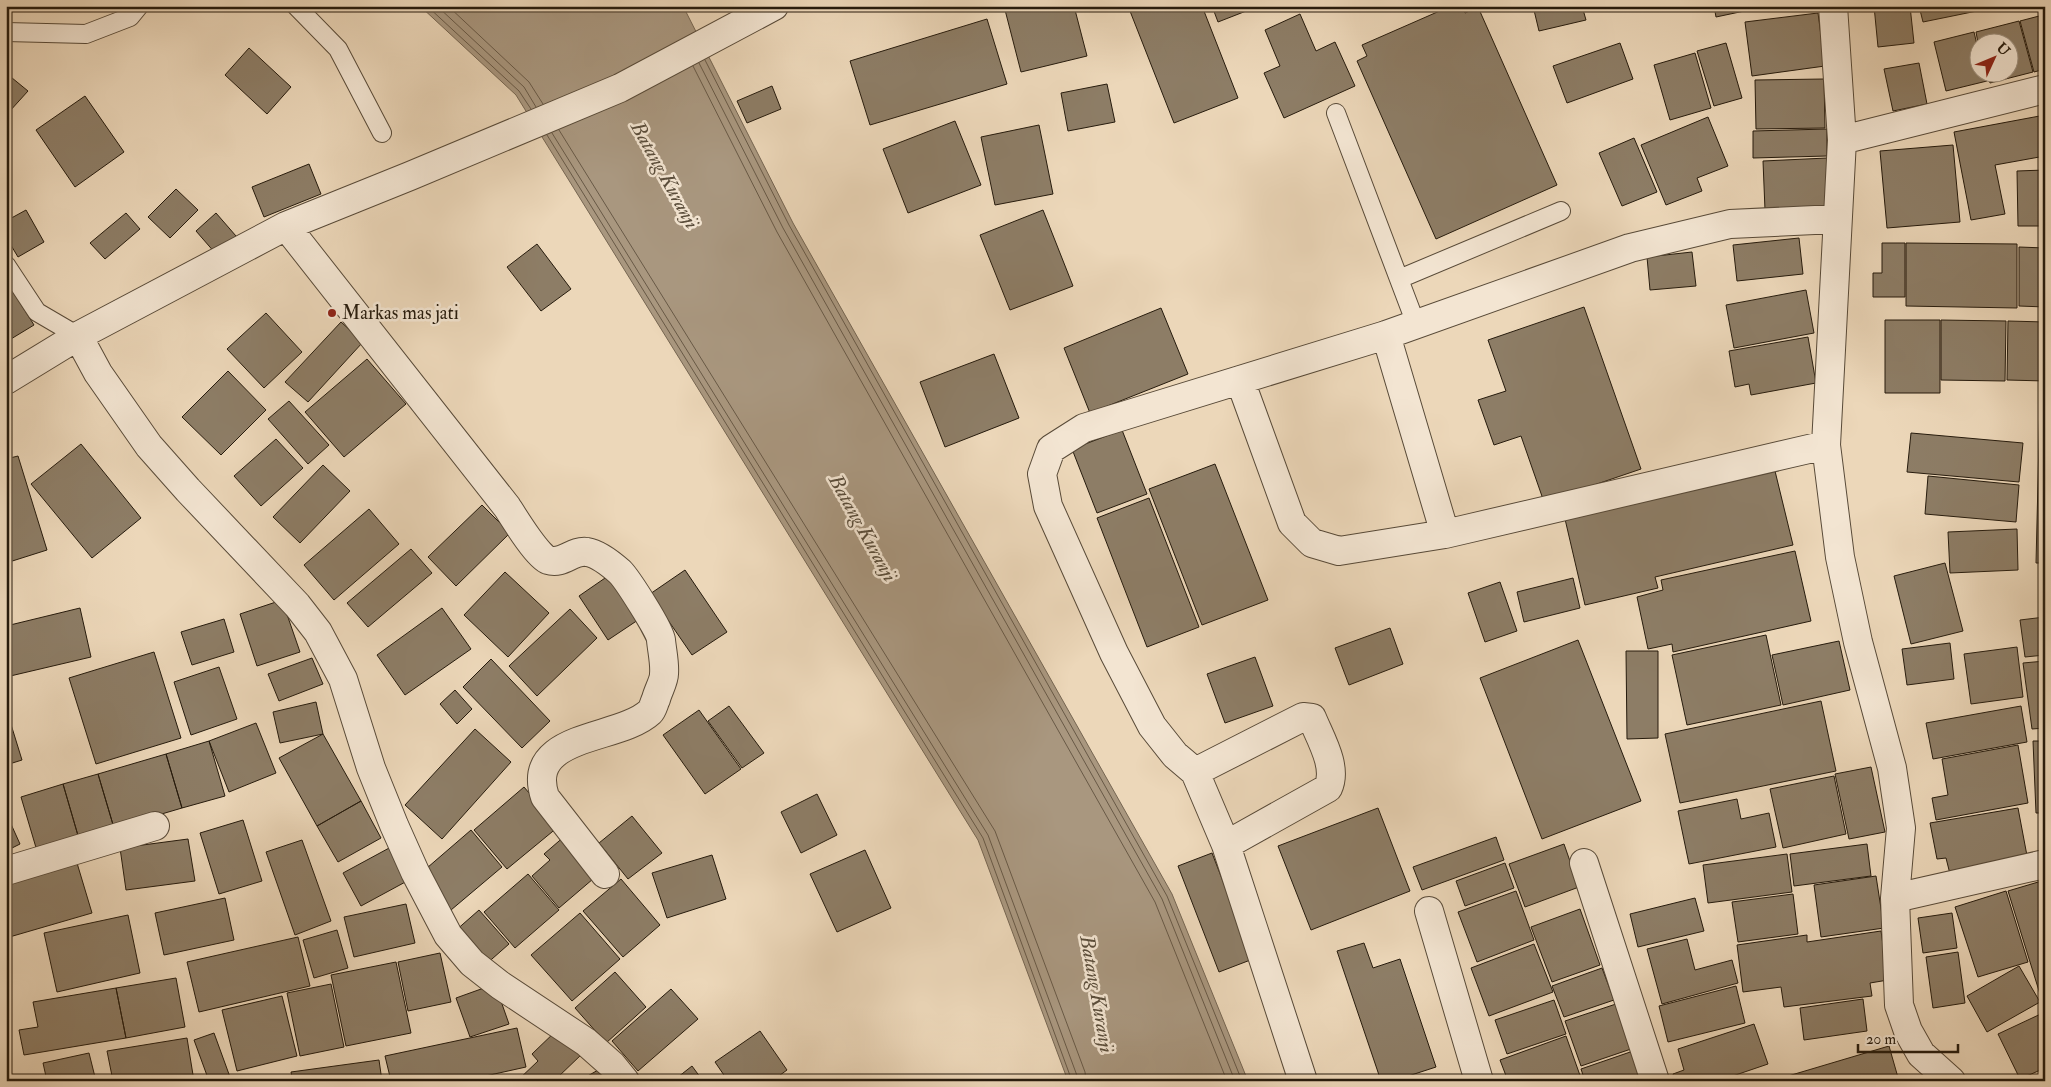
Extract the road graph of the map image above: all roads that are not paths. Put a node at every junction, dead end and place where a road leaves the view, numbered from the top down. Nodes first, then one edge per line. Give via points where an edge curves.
1 (139, 6) edge
2 (296, 6) edge
3 (774, 6) edge
4 (1833, 6) edge
5 (6, 32) edge
6 (2045, 89) edge
7 (1336, 113) dead end
8 (382, 134) dead end
9 (1842, 140) junction
10 (1561, 211) dead end
11 (1836, 219) junction
12 (286, 226) junction
13 (6, 265) edge
14 (1399, 279) junction
15 (1416, 324) junction
16 (1386, 335) junction
17 (78, 336) junction
18 (6, 380) edge
19 (1240, 380) junction
20 (1826, 445) junction
21 (1445, 534) junction
22 (1195, 772) junction
23 (156, 826) dead end
24 (1226, 845) junction
25 (1584, 863) dead end
26 (2045, 864) edge
27 (6, 870) edge
28 (606, 874) dead end
29 (1895, 898) junction
30 (1429, 911) dead end
31 (625, 1081) edge
32 (1303, 1081) edge
33 (1479, 1081) edge
34 (1655, 1081) edge
35 (1951, 1081) edge

1 - 5 lane via 130,17 86,34
2 - 8 lane via 338,49
3 - 12 street via 620,88
4 - 9 street
6 - 9 street
7 - 14 lane
9 - 11 street
10 - 14 lane
11 - 15 street via 1730,224 1630,248
11 - 20 street
12 - 17 street
12 - 28 street via 507,507 535,548 547,560 559,562 577,552 589,552 600,557 621,573 660,634 664,675 651,712 633,722 578,741 552,756 541,773 545,796
13 - 17 lane via 37,312
14 - 15 lane
15 - 16 street
16 - 19 street
16 - 21 street
17 - 18 street
17 - 31 street via 98,373 149,446 297,605 318,632 343,679 371,768 394,825 448,935 472,963 586,1042
19 - 21 street via 1292,523 1312,543 1339,551
19 - 22 street via 1084,428 1051,449 1042,474 1048,506 1147,718 1175,755
20 - 21 street
20 - 29 street via 1840,557 1858,642 1892,768 1901,828
22 - 24 street
22 - 24 street via 1303,717 1312,718 1332,769 1328,788
23 - 27 street
24 - 32 street
25 - 34 street
26 - 29 street
29 - 35 street via 1899,1005 1921,1054
30 - 33 street

